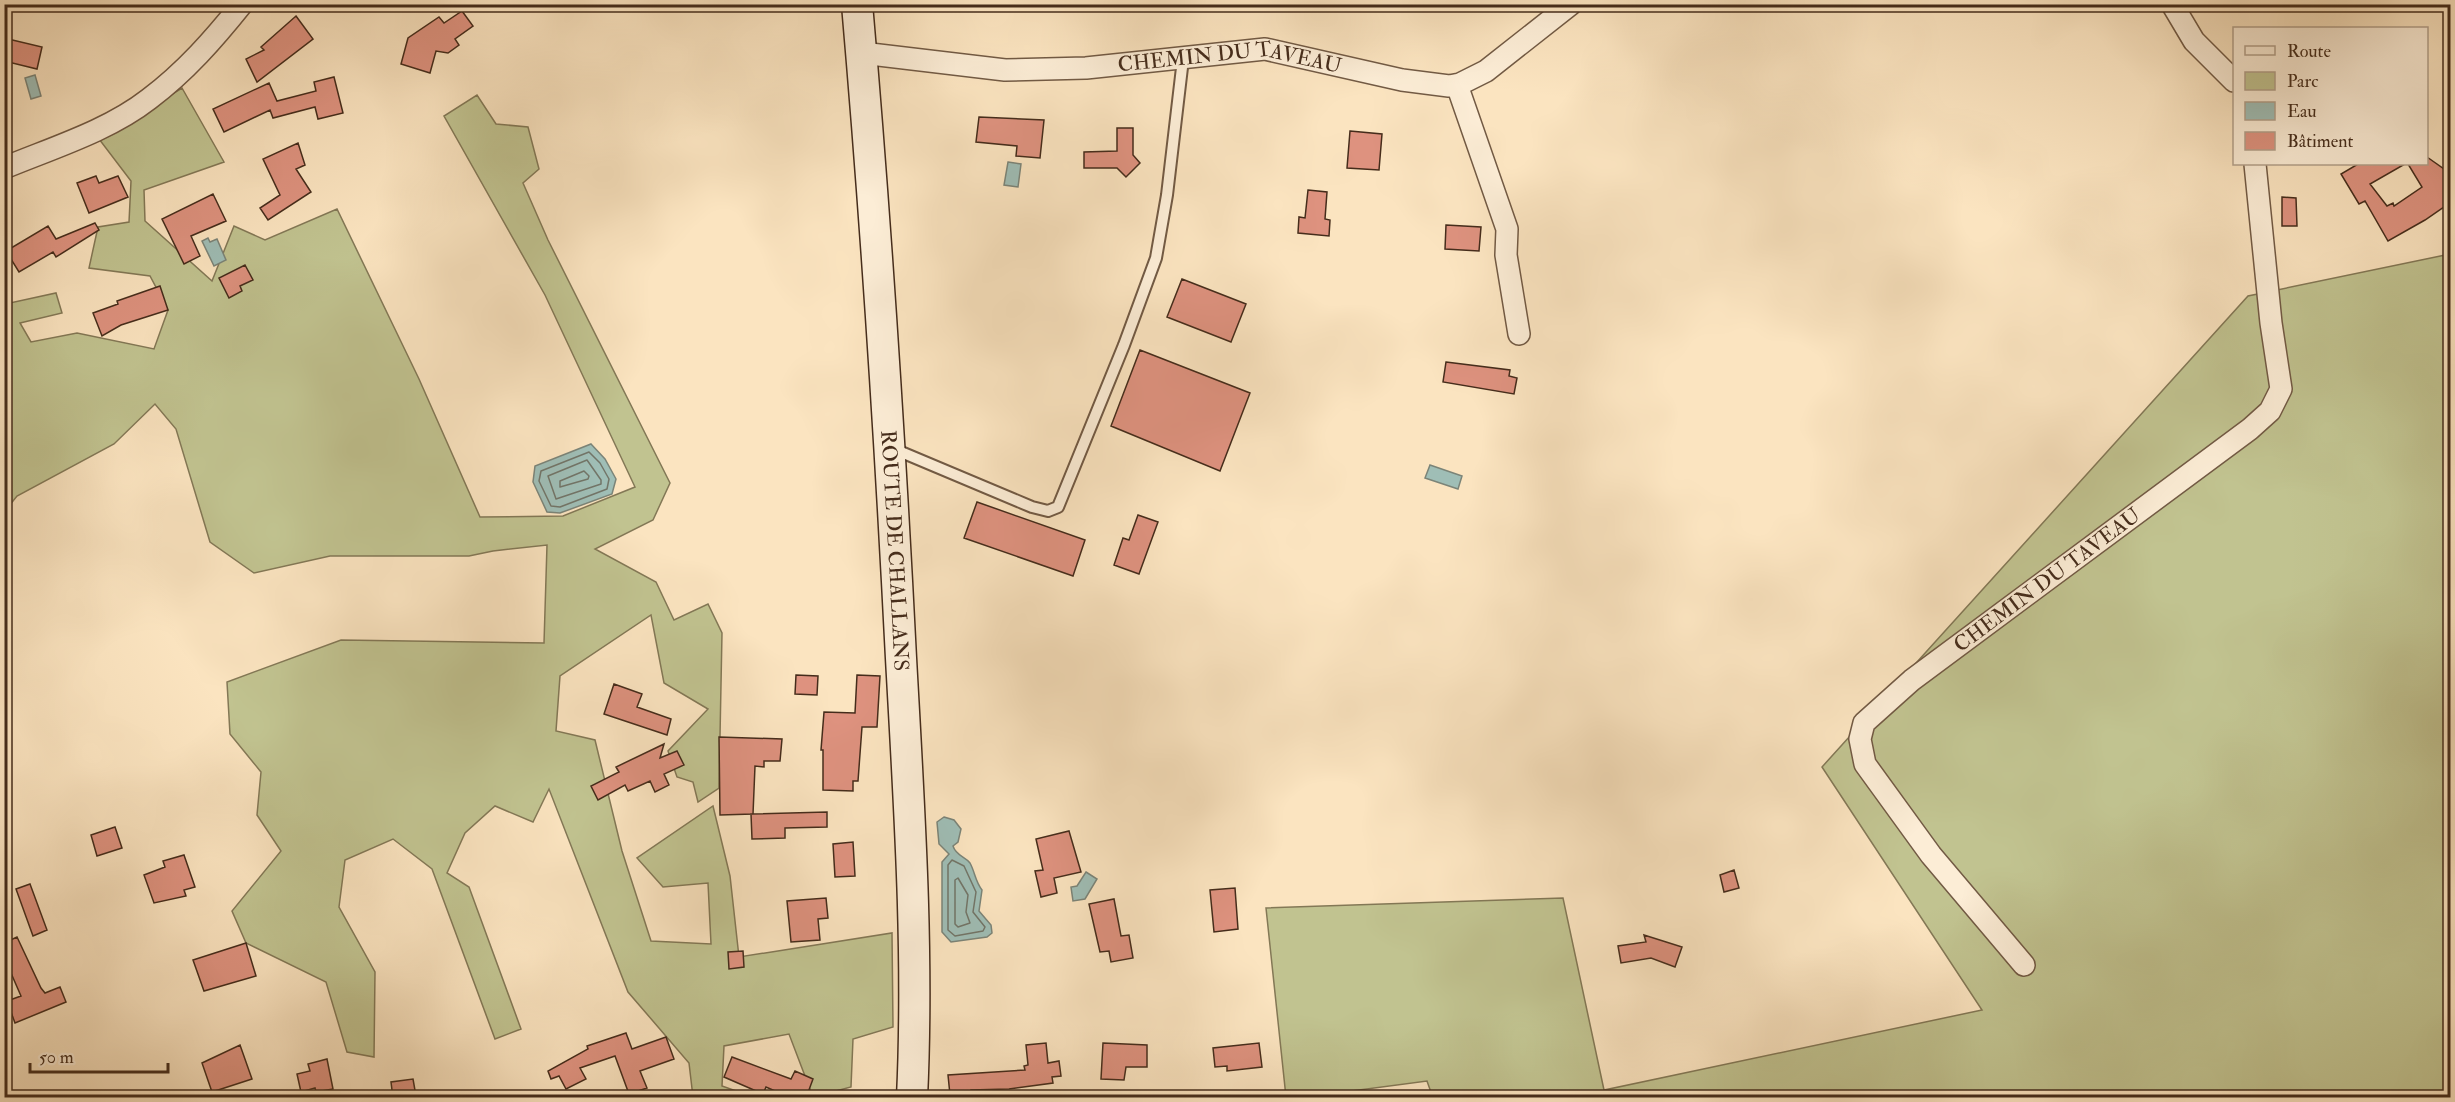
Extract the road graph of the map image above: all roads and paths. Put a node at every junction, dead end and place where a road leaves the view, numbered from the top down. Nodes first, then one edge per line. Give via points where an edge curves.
1 (242, 4) edge
2 (857, 4) edge
3 (1571, 4) edge
4 (2172, 4) edge
5 (862, 53) junction
6 (1183, 59) junction
7 (2233, 79) edge
8 (1457, 85) junction
9 (2255, 165) edge
10 (4, 168) edge
11 (1519, 334) dead end
12 (891, 447) junction
13 (2024, 965) dead end
14 (912, 1098) edge

1 - 10 street via 199,57 148,100 98,129
2 - 5 main road, ROUTE DE CHALLANS
3 - 8 street, CHEMIN DU TAVEAU via 1486,71
4 - 7 street via 2194,41
5 - 6 street, CHEMIN DU TAVEAU via 1005,70
5 - 12 main road, ROUTE DE CHALLANS
6 - 8 street, CHEMIN DU TAVEAU via 1265,49 1402,80
6 - 12 lane via 1156,258 1058,507 1048,511 1032,507
8 - 11 street via 1507,229 1506,255
9 - 13 street, CHEMIN DU TAVEAU via 2281,390 2270,411 1912,680 1872,714 1861,729 1864,764 1931,855
12 - 14 main road, ROUTE DE CHALLANS via 915,986

